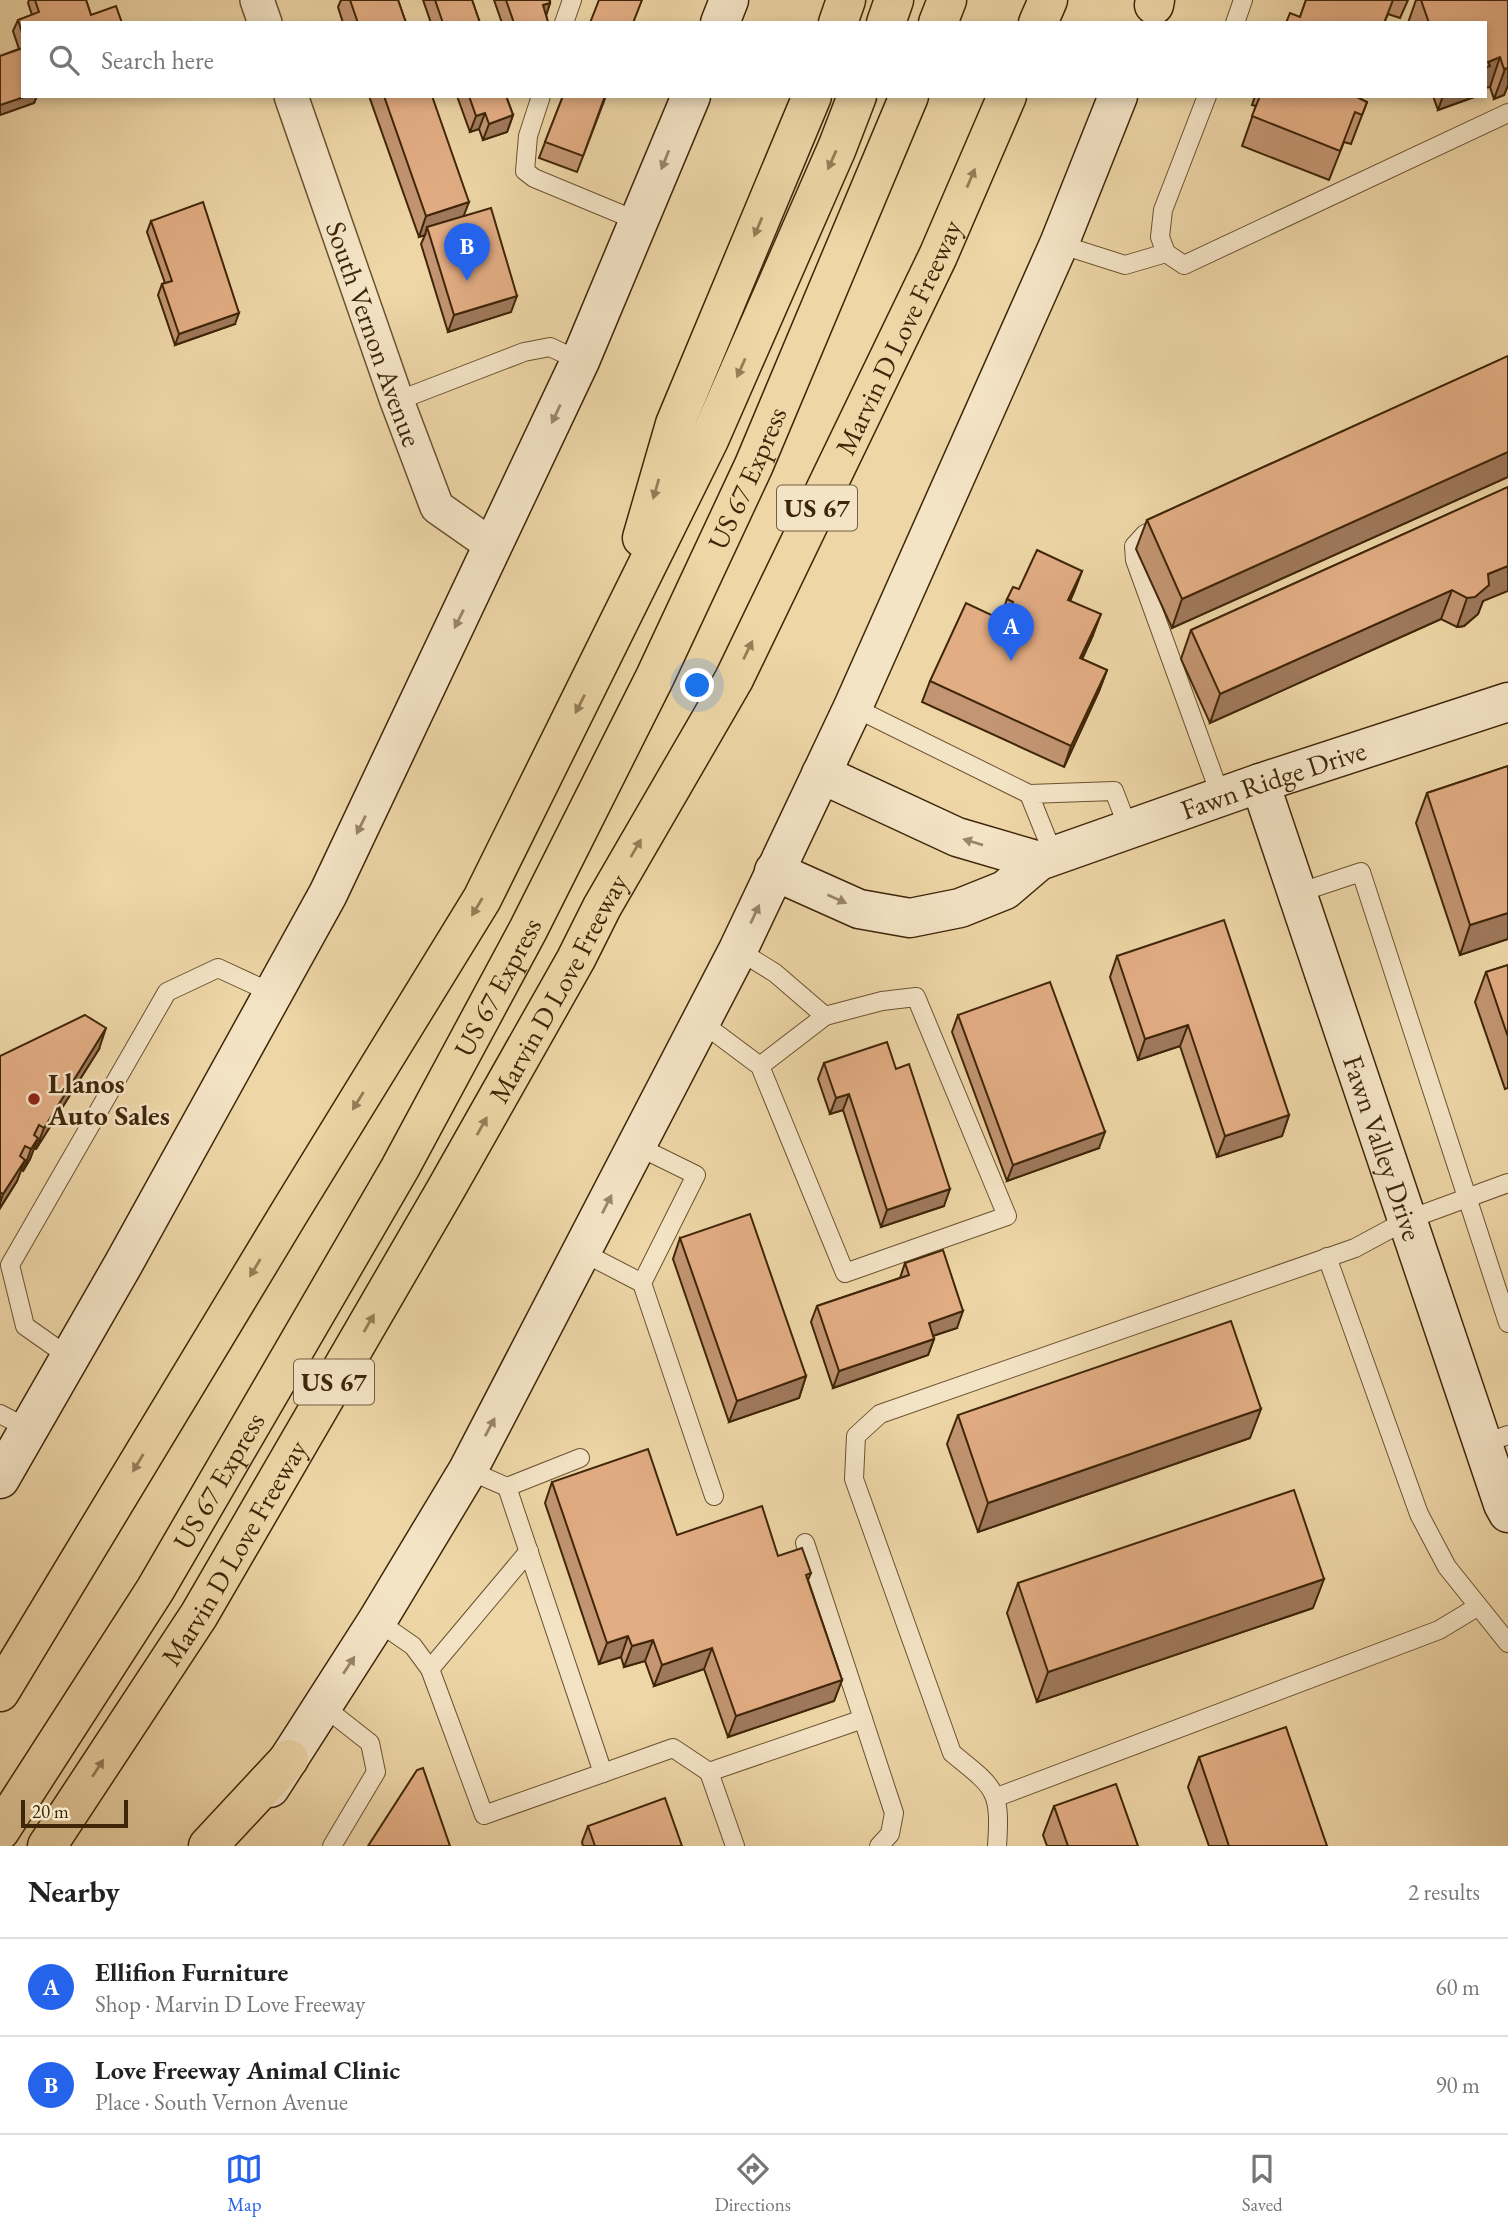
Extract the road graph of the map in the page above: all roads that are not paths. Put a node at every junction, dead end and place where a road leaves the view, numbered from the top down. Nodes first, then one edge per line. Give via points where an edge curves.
1 (257, 0) edge
2 (572, 0) edge
3 (729, 0) edge
4 (846, 0) edge
5 (894, 0) edge
6 (947, 0) edge
7 (1048, 0) edge
8 (1243, 0) edge
9 (264, 21) edge
10 (565, 21) edge
11 (721, 21) edge
12 (839, 21) edge
13 (887, 21) edge
14 (939, 21) edge
15 (1039, 21) edge
16 (1236, 21) edge
17 (292, 98) edge
18 (540, 98) edge
19 (690, 98) edge
20 (811, 98) edge
21 (856, 98) edge
22 (908, 98) edge
23 (1006, 98) edge
24 (1117, 98) edge
25 (1206, 98) edge
26 (1508, 113) edge
27 (640, 222) junction
28 (1059, 244) junction
29 (1166, 253) junction
30 (580, 361) junction
31 (397, 401) junction
32 (1170, 522) edge
33 (494, 547) junction
34 (611, 643) junction
35 (1508, 702) edge
36 (853, 707) junction
37 (821, 774) junction
38 (1260, 783) junction
39 (1029, 794) junction
40 (1221, 797) junction
41 (1129, 830) junction
42 (1046, 859) junction
43 (774, 871) junction
44 (1298, 893) junction
45 (738, 950) junction
46 (272, 993) junction
47 (825, 1016) junction
48 (701, 1023) junction
49 (760, 1066) junction
50 (637, 1146) junction
51 (1508, 1183) edge
52 (1465, 1198) junction
53 (1408, 1220) junction
54 (582, 1252) junction
55 (1327, 1257) junction
56 (642, 1283) junction
57 (1508, 1323) edge
58 (69, 1357) junction
59 (14, 1421) edge
60 (1495, 1440) edge
61 (580, 1458) dead end
62 (468, 1471) junction
63 (0, 1479) edge
64 (508, 1487) junction
65 (714, 1496) dead end
66 (1508, 1513) edge
67 (805, 1543) dead end
68 (528, 1551) junction
69 (53, 1602) junction
70 (1477, 1607) junction
71 (377, 1621) junction
72 (0, 1638) edge
73 (1508, 1643) edge
74 (430, 1669) junction
75 (0, 1692) edge
76 (323, 1706) junction
77 (863, 1719) junction
78 (289, 1759) junction
79 (709, 1772) junction
80 (603, 1773) junction
81 (997, 1797) junction
82 (0, 1831) edge
83 (47, 1846) edge
84 (208, 1846) edge
85 (233, 1846) edge
86 (332, 1846) edge
87 (735, 1846) edge
88 (879, 1846) edge
89 (997, 1846) edge

1 - 9 street
2 - 10 lane
3 - 11 main road
4 - 12 highway
5 - 13 highway
6 - 14 highway
7 - 15 highway
8 - 16 lane
17 - 31 street, South Vernon Avenue
18 - 27 lane via 528,136 525,171
19 -> 27 main road
20 -> 34 highway via 675,424
21 -> 34 highway via 709,440
22 - 82 highway, US 67 Express via 754,465 655,677 528,930 400,1168 155,1590
83 -> 23 highway, Marvin D Love Freeway / US 67 via 219,1580 734,680 937,256
24 - 28 main road
25 - 29 lane via 1163,210 1160,237
26 - 29 lane via 1184,265
27 - 30 main road
28 - 29 lane via 1125,265
28 - 36 main road
30 - 31 lane via 550,347 524,352
30 -> 33 main road
31 - 33 street, South Vernon Avenue via 437,507
32 - 40 lane via 1139,539 1134,546 1135,560
33 -> 46 main road via 328,894
34 -> 69 highway via 482,899
35 - 38 main road, Fawn Ridge Drive
36 - 37 main road
36 - 39 lane
42 -> 37 main road via 957,837
37 - 43 main road
38 - 40 main road, Fawn Ridge Drive
38 - 44 main road, Fawn Valley Drive
39 - 41 lane via 1114,791
39 - 42 lane
40 - 41 main road, Fawn Ridge Drive
41 - 42 main road, Fawn Ridge Drive
43 -> 42 main road, Fawn Ridge Drive via 859,909 910,918 960,908 1004,890
45 -> 43 main road
44 - 52 lane via 1361,872
44 - 53 main road, Fawn Valley Drive
45 - 47 lane via 775,973
45 - 48 main road
46 - 58 main road
46 - 58 lane via 218,968 167,992 10,1265 25,1325
47 - 49 lane
47 - 49 lane via 882,1001 916,998 1007,1216 845,1273
48 - 49 lane
48 - 50 main road
54 -> 50 main road
50 - 56 lane via 696,1175
51 - 52 lane
52 - 53 lane
52 - 57 lane
53 - 55 lane
53 - 60 main road, Fawn Valley Drive
54 - 56 lane
62 -> 54 main road
55 - 70 lane via 1419,1514 1447,1567
55 - 81 lane via 880,1414 856,1436 854,1479 952,1754
56 - 65 lane
58 - 59 main road
59 - 63 main road
60 - 66 main road, Fawn Valley Drive
61 - 64 lane
62 - 64 lane
62 - 71 main road
64 - 68 lane
67 - 77 lane
68 - 74 lane
68 - 80 lane
69 - 72 highway
69 - 75 highway
70 - 73 lane
70 - 81 lane via 1439,1630
71 - 74 lane via 413,1646
76 -> 71 main road
74 - 80 lane via 484,1815
76 - 78 main road
76 - 86 lane via 370,1743 376,1772
77 - 79 lane
77 - 88 lane via 894,1813 890,1834
78 - 84 highway
78 - 85 main road
79 - 80 lane via 673,1748
79 - 87 lane
81 - 89 lane

